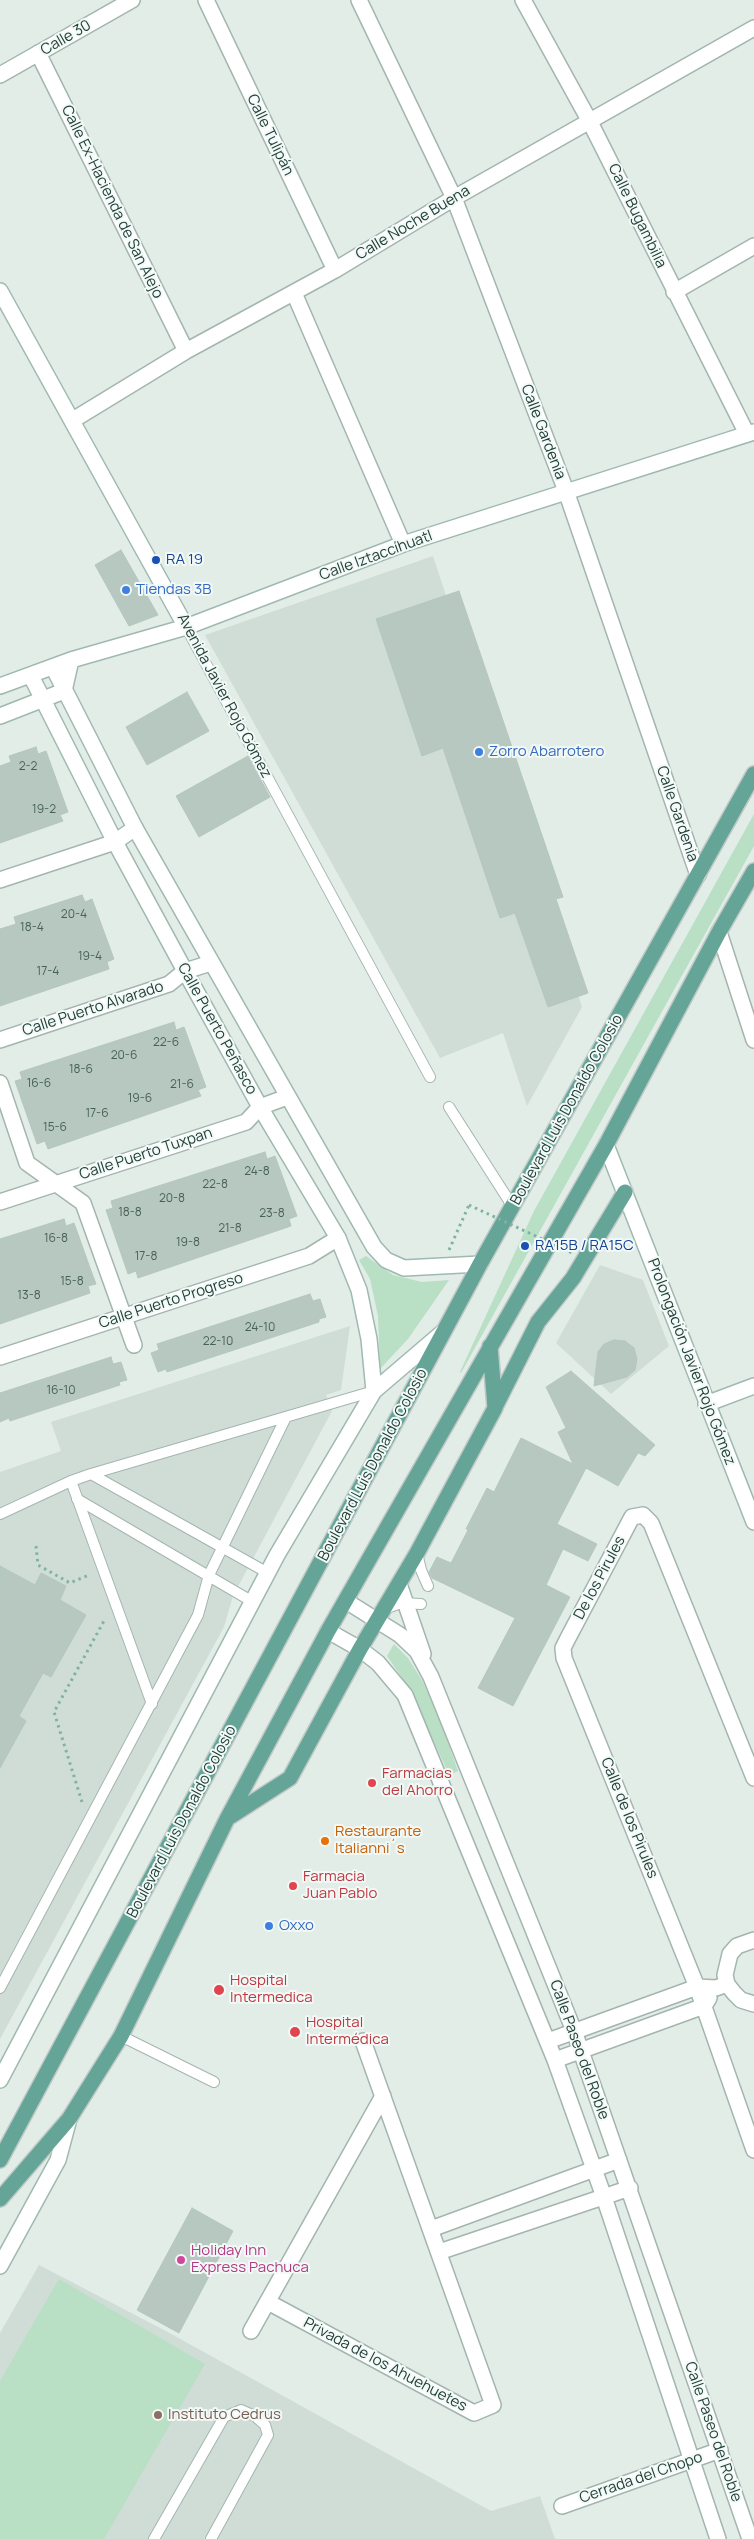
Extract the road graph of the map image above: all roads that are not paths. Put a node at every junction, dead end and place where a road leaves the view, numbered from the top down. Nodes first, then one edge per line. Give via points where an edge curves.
1 (132, 0) edge
2 (206, 0) edge
3 (359, 0) edge
4 (523, 0) edge
5 (754, 28) edge
6 (38, 53) junction
7 (0, 76) edge
8 (589, 120) junction
9 (454, 198) junction
10 (754, 246) edge
11 (335, 270) junction
12 (0, 291) edge
13 (674, 292) junction
14 (294, 293) junction
15 (6, 314) edge
16 (186, 351) junction
17 (73, 420) junction
18 (750, 433) edge
19 (566, 492) junction
20 (403, 544) junction
21 (186, 626) junction
22 (71, 660) junction
23 (54, 667) junction
24 (31, 676) junction
25 (0, 686) edge
26 (64, 691) junction
27 (43, 699) junction
28 (0, 716) edge
29 (754, 774) edge
30 (135, 828) junction
31 (115, 842) junction
32 (754, 872) edge
33 (698, 875) junction
34 (0, 880) edge
35 (719, 932) junction
36 (211, 963) junction
37 (185, 971) junction
38 (0, 1040) edge
39 (754, 1040) edge
40 (430, 1077) dead end
41 (0, 1083) edge
42 (287, 1097) junction
43 (260, 1107) junction
44 (449, 1107) dead end
45 (606, 1145) junction
46 (57, 1183) junction
47 (625, 1192) junction
48 (0, 1202) edge
49 (513, 1207) junction
50 (338, 1238) junction
51 (480, 1264) junction
52 (123, 1317) junction
53 (444, 1331) junction
54 (134, 1345) dead end
55 (490, 1346) junction
56 (0, 1357) edge
57 (754, 1386) edge
58 (374, 1391) junction
59 (706, 1404) junction
60 (495, 1408) junction
61 (286, 1417) junction
62 (91, 1474) junction
63 (71, 1481) junction
64 (77, 1499) junction
65 (0, 1514) edge
66 (754, 1522) edge
67 (223, 1547) junction
68 (417, 1554) junction
69 (268, 1573) junction
70 (209, 1575) junction
71 (399, 1584) junction
72 (428, 1586) dead end
73 (346, 1601) junction
74 (252, 1602) junction
75 (404, 1603) junction
76 (421, 1604) dead end
77 (381, 1615) junction
78 (328, 1631) junction
79 (563, 1648) joint
80 (360, 1649) junction
81 (431, 1677) junction
82 (152, 1704) junction
83 (754, 1778) edge
84 (227, 1819) junction
85 (754, 1940) edge
86 (722, 1986) junction
87 (697, 1987) junction
88 (0, 1988) edge
89 (754, 2004) edge
90 (704, 2006) junction
91 (574, 2031) junction
92 (121, 2036) junction
93 (363, 2041) dead end
94 (548, 2041) junction
95 (580, 2050) junction
96 (555, 2060) junction
97 (0, 2080) edge
98 (214, 2082) dead end
99 (384, 2096) junction
100 (68, 2119) junction
101 (754, 2150) edge
102 (0, 2160) edge
103 (619, 2160) junction
104 (594, 2170) junction
105 (630, 2188) junction
106 (521, 2197) junction
107 (604, 2197) junction
108 (0, 2199) edge
109 (530, 2221) junction
110 (431, 2229) junction
111 (439, 2252) junction
112 (0, 2266) edge
113 (268, 2302) junction
114 (251, 2331) dead end
115 (720, 2450) junction
116 (690, 2461) junction
117 (562, 2506) dead end
118 (154, 2539) edge
119 (211, 2539) edge
120 (718, 2539) edge
121 (750, 2539) edge

1 - 6 street, Calle 30
2 - 11 street, Calle Tulipán
3 - 9 street, Calle Gardenia
4 - 8 street, Calle Bugambilia
5 - 8 street, Calle Noche Buena
6 - 7 street, Calle 30
6 - 16 street, Calle Ex-Hacienda de San Alejo
8 - 9 street, Calle Noche Buena
8 - 13 street, Calle Bugambilia
9 - 11 street, Calle Noche Buena
9 - 19 street, Calle Gardenia
10 - 13 street
11 - 14 street, Calle Noche Buena
12 - 15 street, Avenida Javier Rojo Gómez
13 - 18 street, Calle Bugambilia
14 - 16 street, Calle Noche Buena
14 - 20 street
15 - 17 street, Avenida Javier Rojo Gómez
16 - 17 street, Calle Noche Buena
17 - 21 street, Avenida Javier Rojo Gómez
18 - 19 street, Calle Iztaccíhuatl
19 - 20 street, Calle Iztaccíhuatl
19 - 33 street, Calle Gardenia
20 - 21 street, Calle Iztaccíhuatl
21 - 22 street, Calle Iztaccíhuatl
21 - 40 lane, Avenida Javier Rojo Gómez
22 - 23 street, Calle Iztaccíhuatl
22 - 26 street
23 - 24 street, Calle Iztaccíhuatl
23 - 26 street, Calle Puerto Peñasco
24 - 25 street, Calle Iztaccíhuatl
24 - 27 street, Calle Puerto Peñasco
26 - 27 street
26 - 30 street, Calle Puerto Peñasco
27 - 28 street
27 - 31 street, Calle Puerto Peñasco
29 - 33 main road, Boulevard Luis Donaldo Colosio
30 - 31 street
30 - 36 street, Calle Puerto Peñasco
31 - 34 street
31 - 37 street, Calle Puerto Peñasco
32 - 35 main road
33 - 49 main road, Boulevard Luis Donaldo Colosio
35 - 39 street
35 - 45 main road
36 - 37 street, Calle Puerto Alvarado
36 - 42 street, Calle Puerto Peñasco
37 - 38 street, Calle Puerto Alvarado via 169,984
37 - 43 street, Calle Puerto Peñasco
41 - 46 street via 27,1162
42 - 43 street, Calle Puerto Tuxpan
42 - 51 street, Calle Puerto Peñasco via 374,1247 386,1260 404,1268
43 - 46 street, Calle Puerto Tuxpan via 246,1122
43 - 50 street, Calle Puerto Peñasco
44 - 49 lane
45 - 47 street, Prolongación Javier Rojo Gómez
45 - 55 main road
46 - 48 street, Calle Puerto Tuxpan
46 - 52 street via 83,1203
47 - 59 street, Prolongación Javier Rojo Gómez
47 - 60 main road via 573,1278 538,1322
49 - 51 main road, Boulevard Luis Donaldo Colosio
50 - 52 street, Calle Puerto Progreso via 309,1256
50 - 58 street, Calle Puerto Peñasco via 359,1290 369,1339
51 - 53 main road, Boulevard Luis Donaldo Colosio
52 - 54 street
52 - 56 street, Calle Puerto Progreso
53 - 58 street
53 - 102 main road, Boulevard Luis Donaldo Colosio
55 - 60 main road
55 - 73 main road
57 - 59 street
58 - 61 lane
58 - 69 street
59 - 66 street, Prolongación Javier Rojo Gómez
60 - 68 main road
61 - 62 lane
61 - 67 lane
62 - 63 lane
62 - 67 lane
63 - 64 lane
63 - 65 lane
64 - 70 lane
64 - 82 lane
67 - 69 lane
67 - 70 lane
68 - 71 main road
68 - 72 lane
69 - 74 street
70 - 74 lane
70 - 82 lane via 198,1615
71 - 75 street
71 - 77 main road
73 - 77 street, Calle Paseo del Roble
73 - 78 main road
74 - 97 street
75 - 76 lane
75 - 77 lane
75 - 81 street
77 - 80 main road
77 - 81 street, Calle Paseo del Roble via 417,1652
78 - 80 street, Calle Paseo del Roble
78 - 84 main road
79 - 83 street, De los Pirules via 632,1517 643,1515 652,1523
79 - 87 street, Calle de los Pirules via 564,1658
80 - 84 main road via 290,1778
80 - 94 street, Calle Paseo del Roble via 405,1695
81 - 91 street, Calle Paseo del Roble
82 - 88 lane
84 - 92 main road
85 - 86 street via 737,1946 730,1954
86 - 87 street
86 - 89 street via 741,2000
86 - 90 street
87 - 90 street, Calle de los Pirules
87 - 91 street
90 - 95 street
90 - 101 street, Calle de los Pirules
91 - 94 street
91 - 95 street, Calle Paseo del Roble
92 - 98 lane
92 - 100 main road
93 - 99 street, Privada de los Ahuehuetes
94 - 96 street, Calle Paseo del Roble
95 - 96 street
95 - 103 street, Calle Paseo del Roble
96 - 104 street, Calle Paseo del Roble
99 - 110 street, Privada de los Ahuehuetes
99 - 113 street
100 - 108 main road
100 - 112 street via 58,2160
103 - 104 street
103 - 105 street, Calle Paseo del Roble
104 - 106 street
104 - 107 street, Calle Paseo del Roble
105 - 107 street
105 - 115 street, Calle Paseo del Roble
106 - 109 street
106 - 110 street
107 - 109 street
107 - 116 street, Calle Paseo del Roble
109 - 111 street
110 - 111 street, Privada de los Ahuehuetes
111 - 113 street, Privada de los Ahuehuetes via 493,2405 474,2412
113 - 114 street
115 - 116 street, Cerrada del Chopo
115 - 121 street, Calle Paseo del Roble
116 - 117 street, Cerrada del Chopo
116 - 120 street, Calle Paseo del Roble
118 - 119 lane via 224,2418 231,2412 242,2410 265,2425 268,2435

